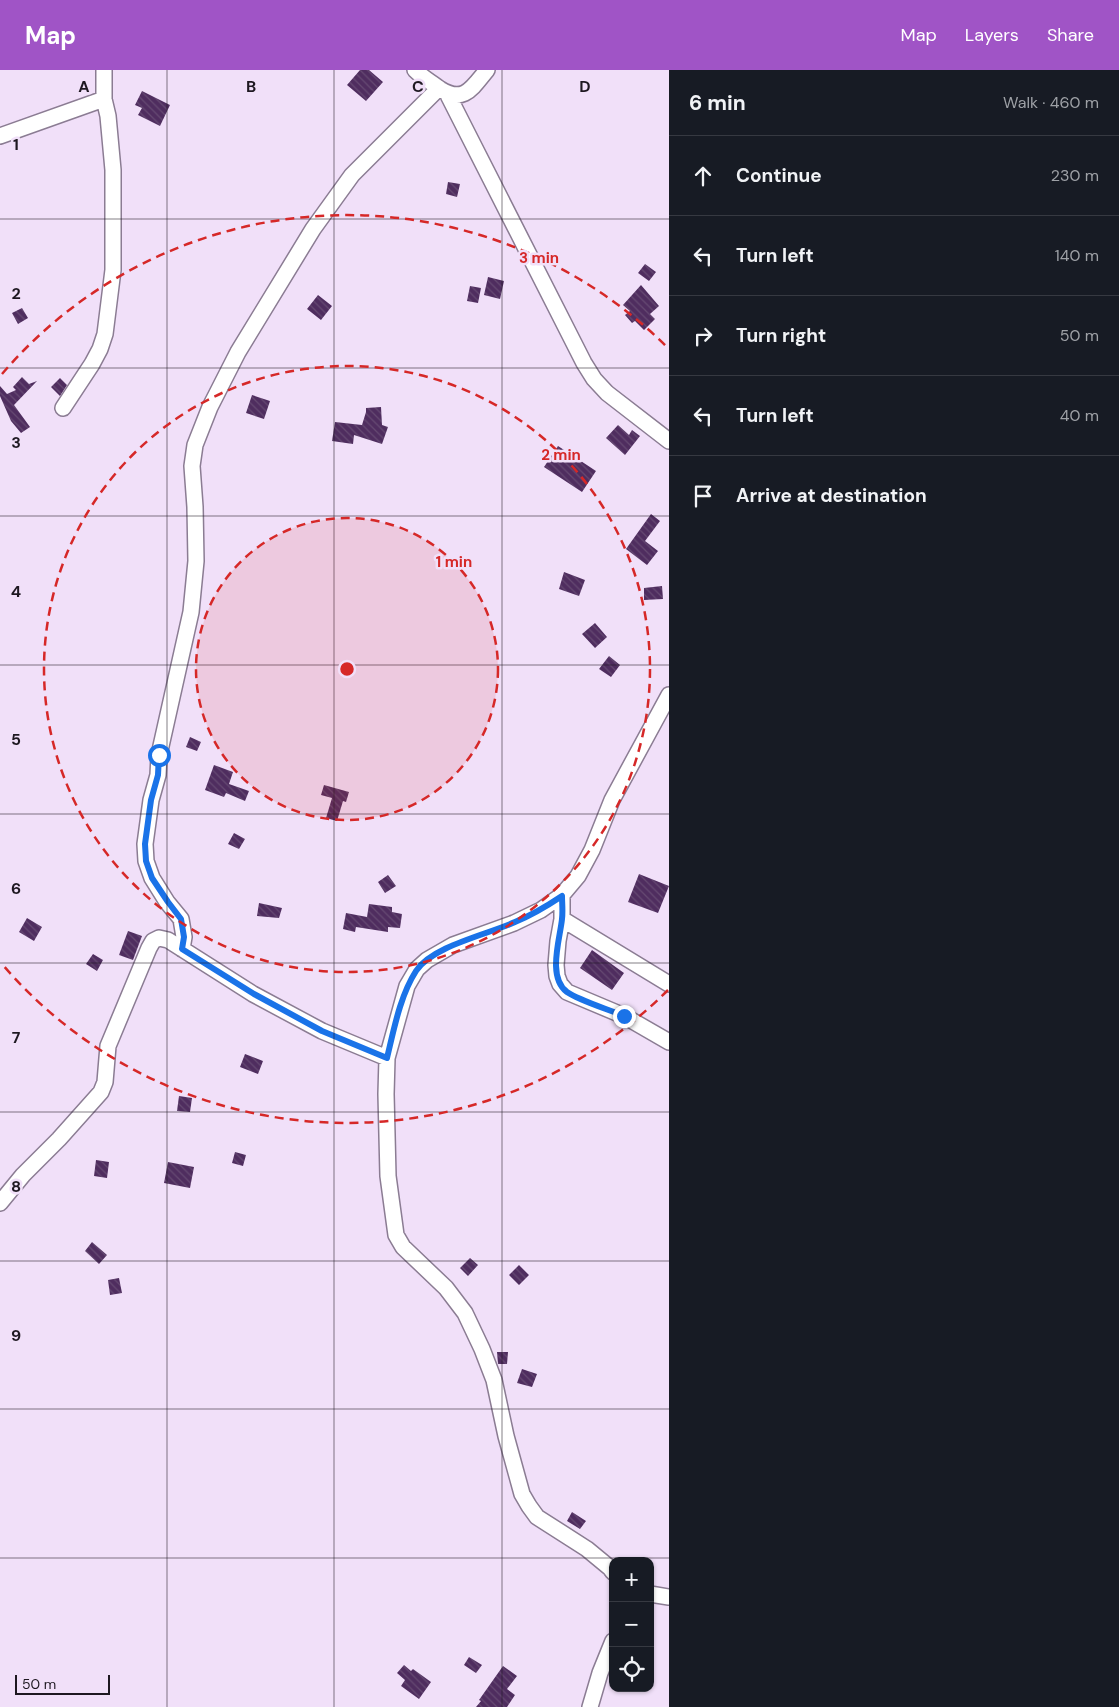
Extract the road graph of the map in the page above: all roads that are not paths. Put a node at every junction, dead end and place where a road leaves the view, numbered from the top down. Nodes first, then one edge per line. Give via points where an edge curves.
1 (104, 70) edge
2 (415, 70) edge
3 (487, 70) edge
4 (444, 91) junction
5 (104, 99) junction
6 (0, 136) edge
7 (63, 408) dead end
8 (669, 441) edge
9 (669, 695) edge
10 (562, 896) junction
11 (562, 919) junction
12 (182, 949) junction
13 (669, 984) edge
14 (669, 1042) edge
15 (387, 1058) junction
16 (0, 1203) edge
17 (609, 1567) edge
18 (654, 1595) edge
19 (669, 1597) edge
20 (611, 1647) edge
21 (590, 1707) edge

1 - 5 street
2 - 4 street
3 - 4 street via 466,92 459,95
4 - 8 street via 594,379 607,393
4 - 12 street via 352,175 313,229 238,352 195,445 192,466 196,561 191,612 159,755 145,844 152,878 181,919
5 - 6 street
5 - 7 street via 113,170 113,270 106,325 92,364
9 - 10 street via 612,800 592,850
10 - 11 street
10 - 15 street via 514,923 453,945 417,969 407,986
11 - 13 street
11 - 14 street via 556,965 560,984 567,992 624,1016
12 - 15 street via 322,1031
12 - 16 street via 168,940 159,938 153,941 108,1046 101,1092
15 - 17 street via 388,1176 396,1235 403,1247 446,1288 465,1313 494,1380 522,1494 529,1506 537,1517
18 - 19 street
20 - 21 street

